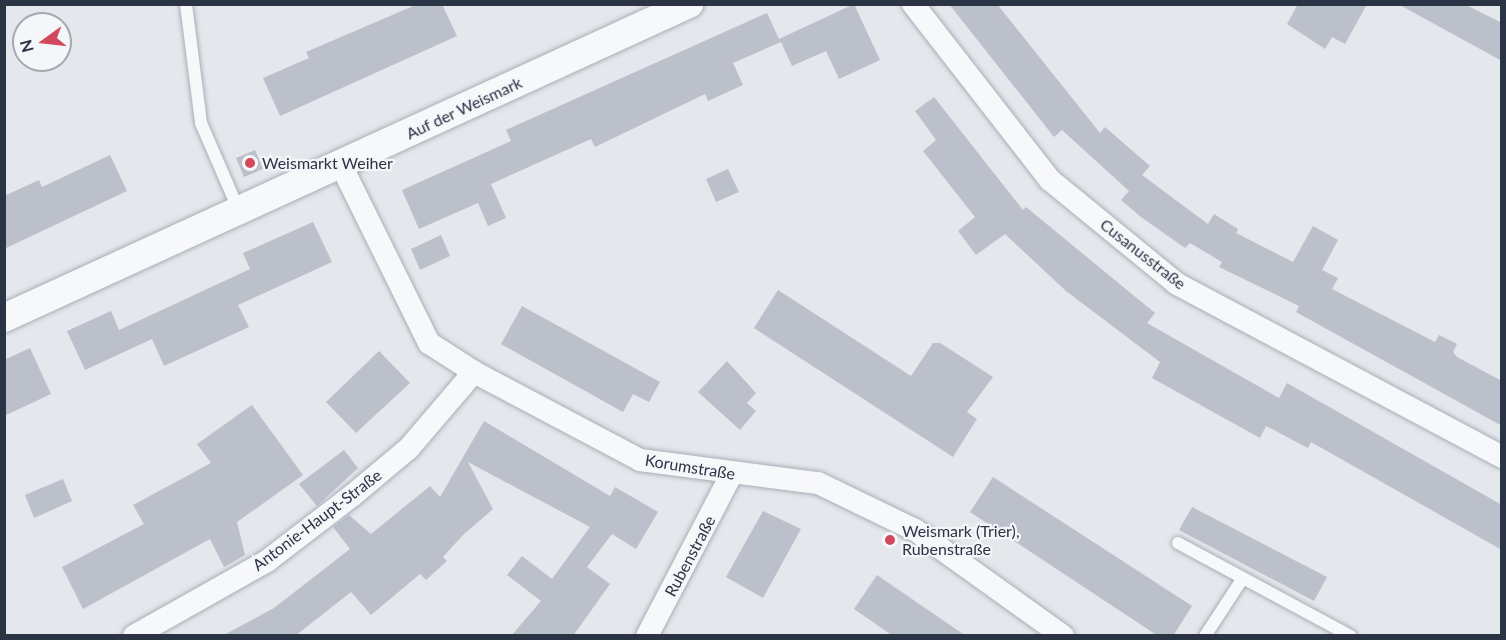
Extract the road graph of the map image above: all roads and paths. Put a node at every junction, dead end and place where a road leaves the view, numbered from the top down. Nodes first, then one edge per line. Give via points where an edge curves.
1 (186, 4) edge
2 (689, 4) edge
3 (913, 4) edge
4 (342, 165) junction
5 (239, 212) junction
6 (4, 318) edge
7 (474, 372) junction
8 (1502, 457) edge
9 (731, 475) junction
10 (1178, 543) dead end
11 (1243, 578) junction
12 (134, 636) edge
13 (647, 636) edge
14 (1063, 636) edge
15 (1205, 636) edge
16 (1351, 636) edge

1 - 5 lane via 201,123
2 - 4 street, Auf der Weismark
3 - 8 street, Cusanusstraße via 1050,180 1177,284
4 - 5 street, Auf der Weismark
4 - 7 street, Korumstraße via 429,343
5 - 6 street, Auf der Weismark
7 - 9 street, Korumstraße via 640,460
7 - 12 street, Antonie-Haupt-Straße via 409,448 353,495 267,561
9 - 13 street, Rubenstraße
9 - 14 street, Korumstraße via 818,483 865,505 921,534
10 - 11 lane
11 - 15 lane
11 - 16 lane

